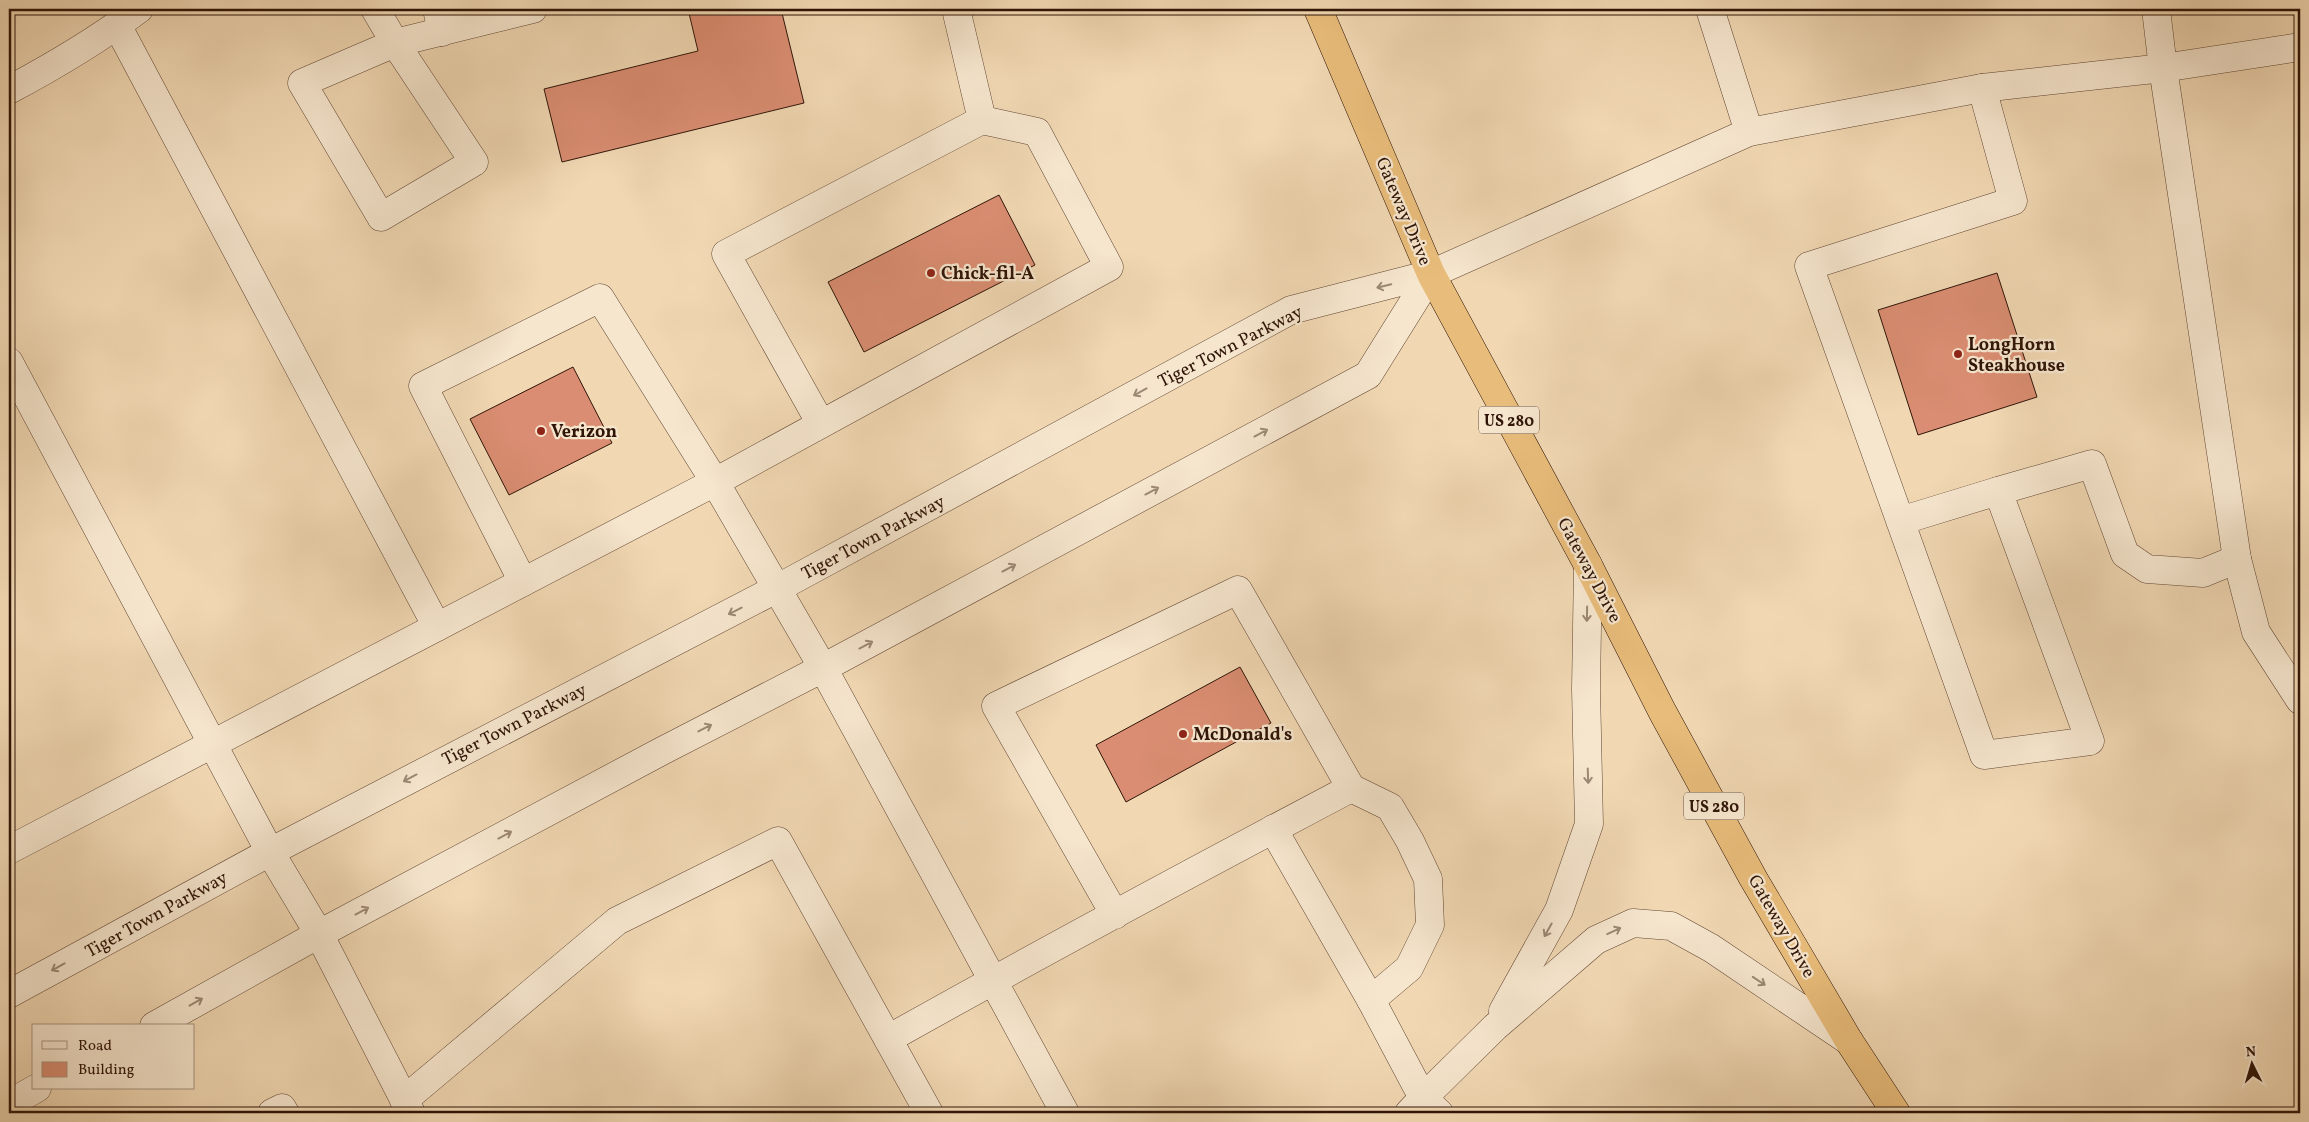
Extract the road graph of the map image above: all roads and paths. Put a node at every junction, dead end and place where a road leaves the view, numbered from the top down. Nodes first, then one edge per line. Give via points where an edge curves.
1 (139, 9) edge
2 (375, 9) edge
3 (533, 9) edge
4 (956, 9) edge
5 (1318, 9) edge
6 (1710, 9) edge
7 (2156, 9) edge
8 (439, 20) edge
9 (117, 26) junction
10 (395, 43) junction
11 (2300, 47) edge
12 (2163, 68) junction
13 (1982, 88) junction
14 (9, 90) edge
15 (982, 120) junction
16 (1750, 132) junction
17 (1431, 274) junction
18 (9, 362) edge
19 (821, 424) junction
20 (715, 482) junction
21 (1998, 491) junction
22 (1900, 521) junction
23 (2237, 560) junction
24 (1588, 565) junction
25 (523, 582) junction
26 (778, 588) junction
27 (437, 627) junction
28 (823, 668) junction
29 (2300, 700) edge
30 (212, 744) junction
31 (1351, 788) junction
32 (1273, 829) junction
33 (9, 850) edge
34 (270, 852) junction
35 (1115, 915) junction
36 (319, 934) junction
37 (992, 981) junction
38 (9, 994) edge
39 (1371, 1000) junction
40 (158, 1024) edge
41 (1495, 1026) junction
42 (888, 1039) junction
43 (1849, 1041) junction
44 (34, 1090) edge
45 (9, 1104) edge
46 (407, 1107) edge
47 (1424, 1108) edge
48 (272, 1113) edge
49 (285, 1113) edge
50 (929, 1113) edge
51 (1064, 1113) edge
52 (1896, 1113) edge

1 - 9 lane
2 - 10 lane
3 - 8 lane
4 - 15 lane
5 - 17 highway, Gateway Drive / US 280
6 - 16 lane
7 - 12 lane
8 - 10 lane
9 - 14 lane
9 - 27 lane
10 - 10 lane via 302,83 381,217 474,162
11 - 12 lane, Tiger Town Parkway
12 - 13 lane, Tiger Town Parkway
12 - 23 lane
13 - 16 lane, Tiger Town Parkway
13 - 22 lane via 2013,201 1808,266
15 - 19 lane via 726,254
15 - 19 lane via 1037,132 1109,267
16 - 17 lane, Tiger Town Parkway
17 - 24 highway, Gateway Drive / US 280
17 -> 26 lane, Tiger Town Parkway via 1292,310
28 -> 17 lane via 1368,375
18 - 30 lane
19 - 20 lane
20 - 25 lane
20 - 25 lane via 600,298 423,386
20 - 26 lane
21 - 22 lane
21 - 22 lane via 2090,742 1984,755
21 - 23 lane via 2092,464 2125,554 2147,569 2203,573
23 - 29 lane via 2256,632
24 -> 41 lane via 1589,824 1559,910
24 - 43 highway, Gateway Drive / US 280 via 1662,711 1753,878
25 - 27 lane
26 - 28 lane
26 -> 34 lane, Tiger Town Parkway
27 - 30 lane
36 -> 28 lane
28 - 37 lane
30 - 33 lane
30 - 34 lane
31 - 32 lane
31 - 35 lane via 1238,590 996,706
31 - 39 lane via 1390,807 1428,880 1430,926 1409,968
32 - 35 lane
32 - 39 lane
34 - 36 lane
34 -> 38 lane, Tiger Town Parkway
35 - 37 lane
40 -> 36 lane
36 - 46 lane
37 - 42 lane
37 - 51 lane
39 - 47 lane
41 -> 43 lane via 1596,940 1632,923 1671,926
41 - 47 lane
42 - 46 lane via 778,841 617,921
42 - 50 lane
43 - 52 highway, Gateway Drive / US 280
44 - 45 lane
48 - 49 lane via 282,1108

